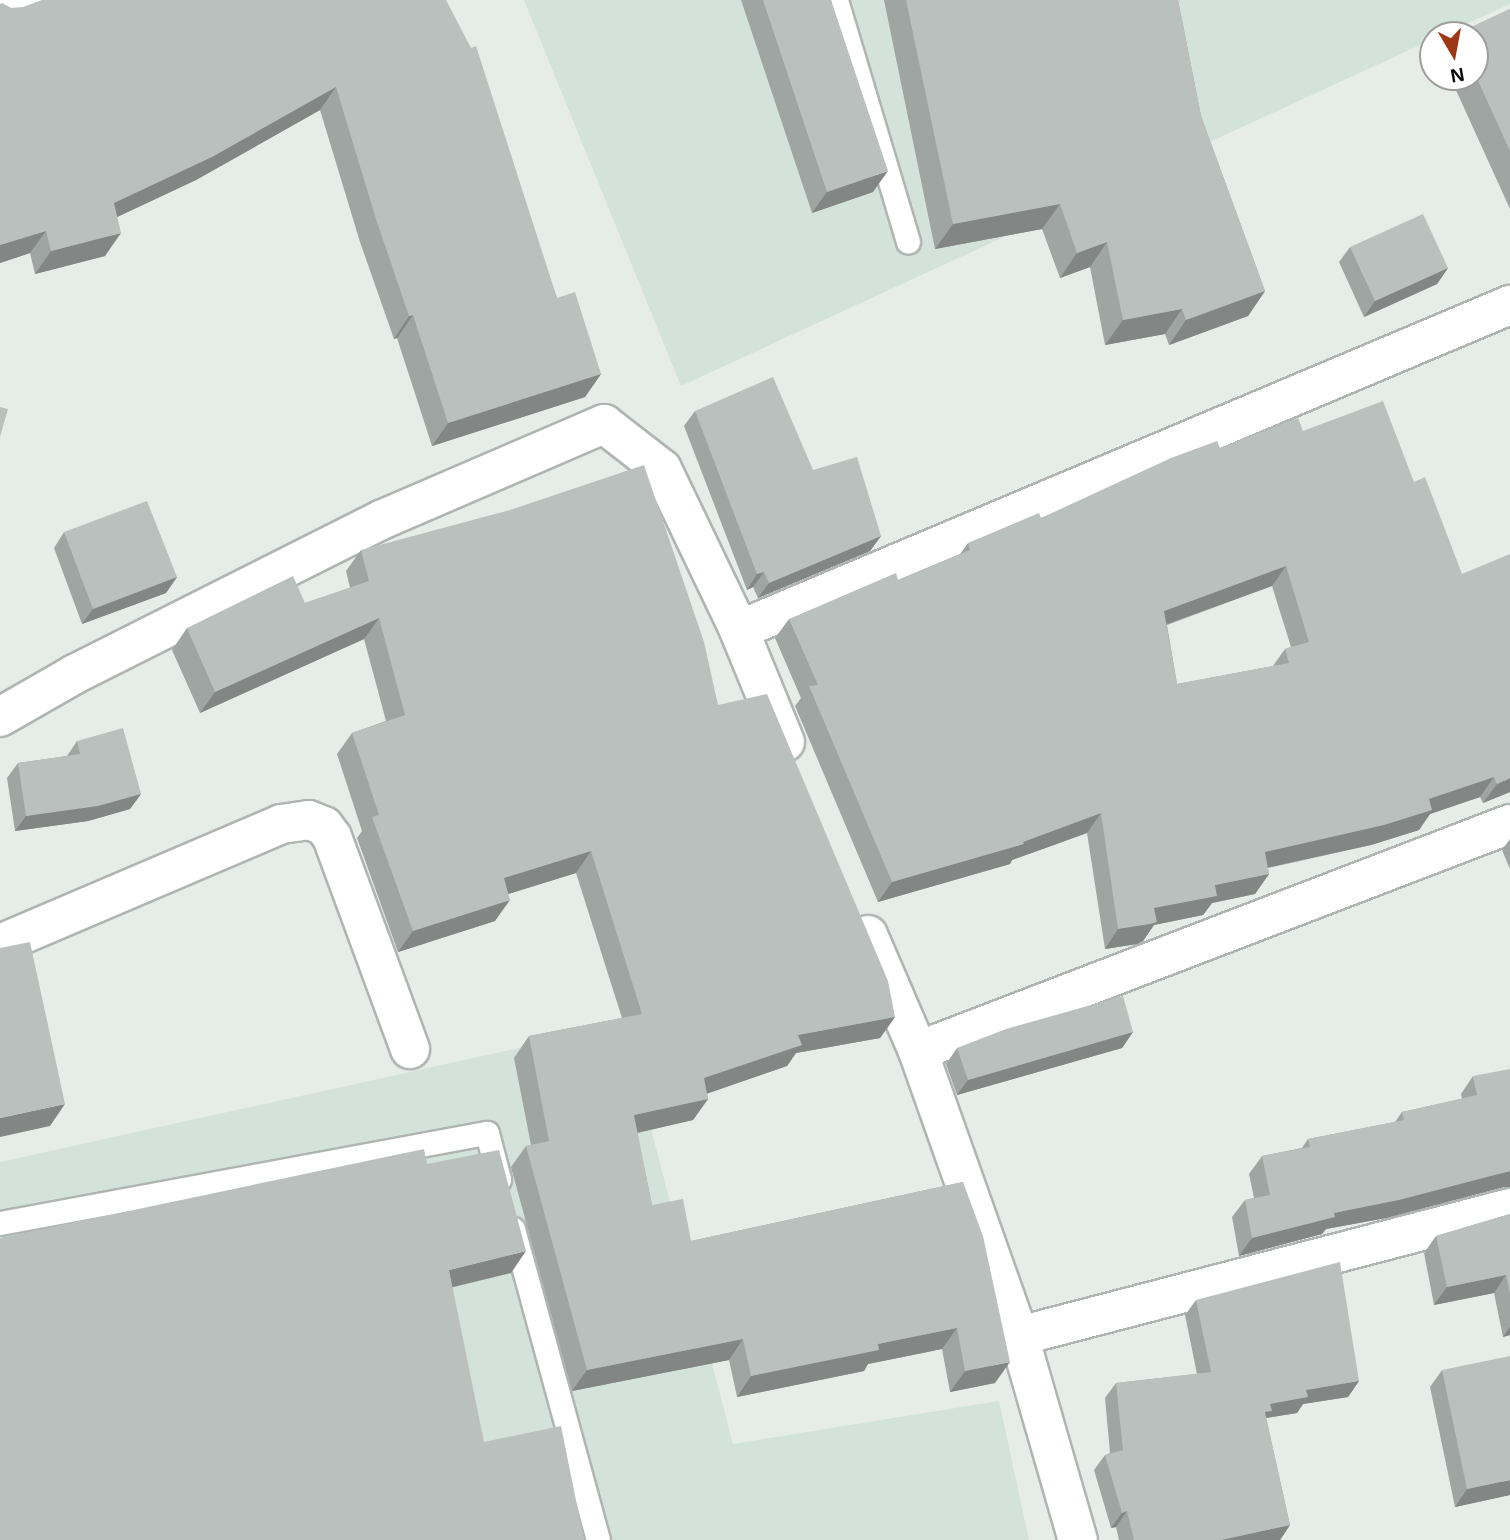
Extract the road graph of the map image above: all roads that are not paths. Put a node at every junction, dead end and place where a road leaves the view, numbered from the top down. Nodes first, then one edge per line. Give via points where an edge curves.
1 (25, 0) edge
2 (836, 0) edge
3 (0, 9) edge
4 (908, 240) dead end
5 (1510, 305) edge
6 (739, 630) junction
7 (0, 717) edge
8 (796, 768) edge
9 (1510, 824) edge
10 (855, 904) edge
11 (0, 944) edge
12 (410, 1049) dead end
13 (918, 1051) junction
14 (1510, 1208) edge
15 (0, 1223) edge
16 (1020, 1336) junction
17 (598, 1540) edge
18 (1079, 1540) edge

1 - 3 street
2 - 4 lane
5 - 6 street
6 - 7 street via 662,469 604,424 381,520 75,674
6 - 8 street
9 - 13 street
10 - 13 street
11 - 12 street via 281,824 309,820 324,826 332,837
13 - 16 street
14 - 16 street
15 - 17 lane via 487,1133
16 - 18 street

